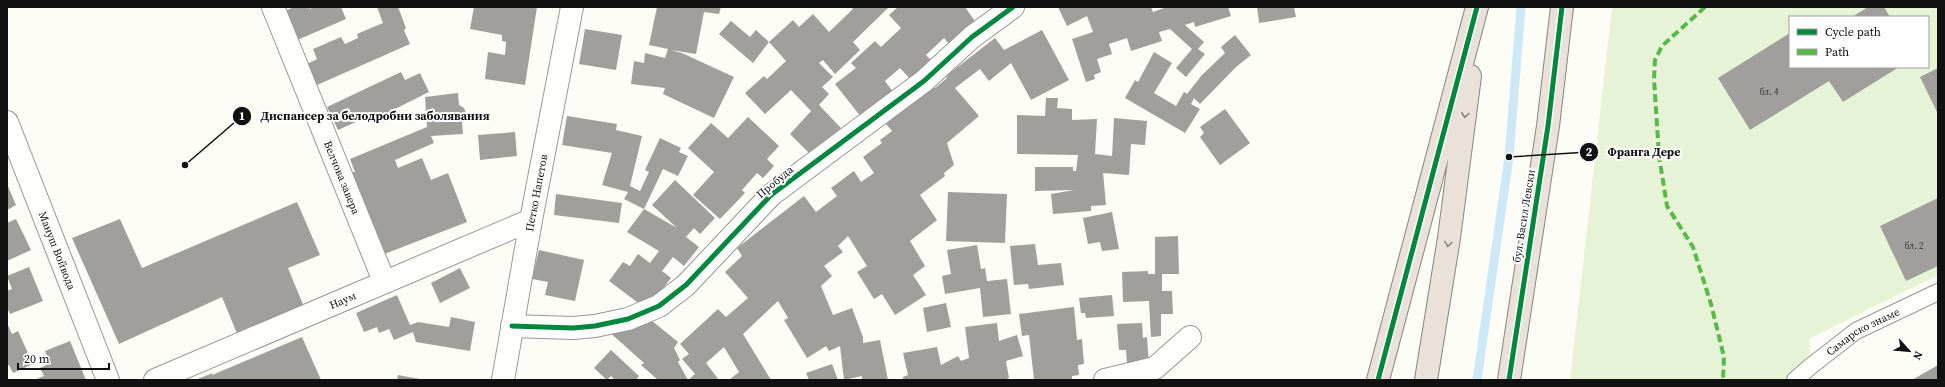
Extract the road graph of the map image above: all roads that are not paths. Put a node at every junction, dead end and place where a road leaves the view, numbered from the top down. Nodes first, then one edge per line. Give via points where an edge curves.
1 (272, 7) edge
2 (572, 7) edge
3 (1013, 7) edge
4 (1477, 7) edge
5 (1562, 7) edge
6 (7, 122) edge
7 (531, 220) junction
8 (384, 281) junction
9 (1938, 292) edge
10 (512, 326) junction
11 (1190, 337) dead end
12 (108, 380) edge
13 (155, 380) edge
14 (503, 380) edge
15 (1105, 380) edge
16 (1378, 380) edge
17 (1426, 380) edge
18 (1509, 380) edge
19 (1795, 380) edge

1 - 8 street, Велчова завера
2 - 7 street, Петко Напетов
3 - 10 street, Прoбудa via 972,38 924,81 771,195 686,285 659,306 628,319 596,326
4 - 16 highway
4 -> 17 highway via 1449,238
5 - 18 highway, бул. Васил Левски via 1548,126
6 - 12 street, Mануш Войвода
7 - 8 street, Наум
7 - 10 street, Петко Напетов
8 - 13 street, Наум
9 - 19 lane, Самарско знаме via 1856,331
10 - 14 street, Петко Напетов
11 - 15 street via 1155,368

